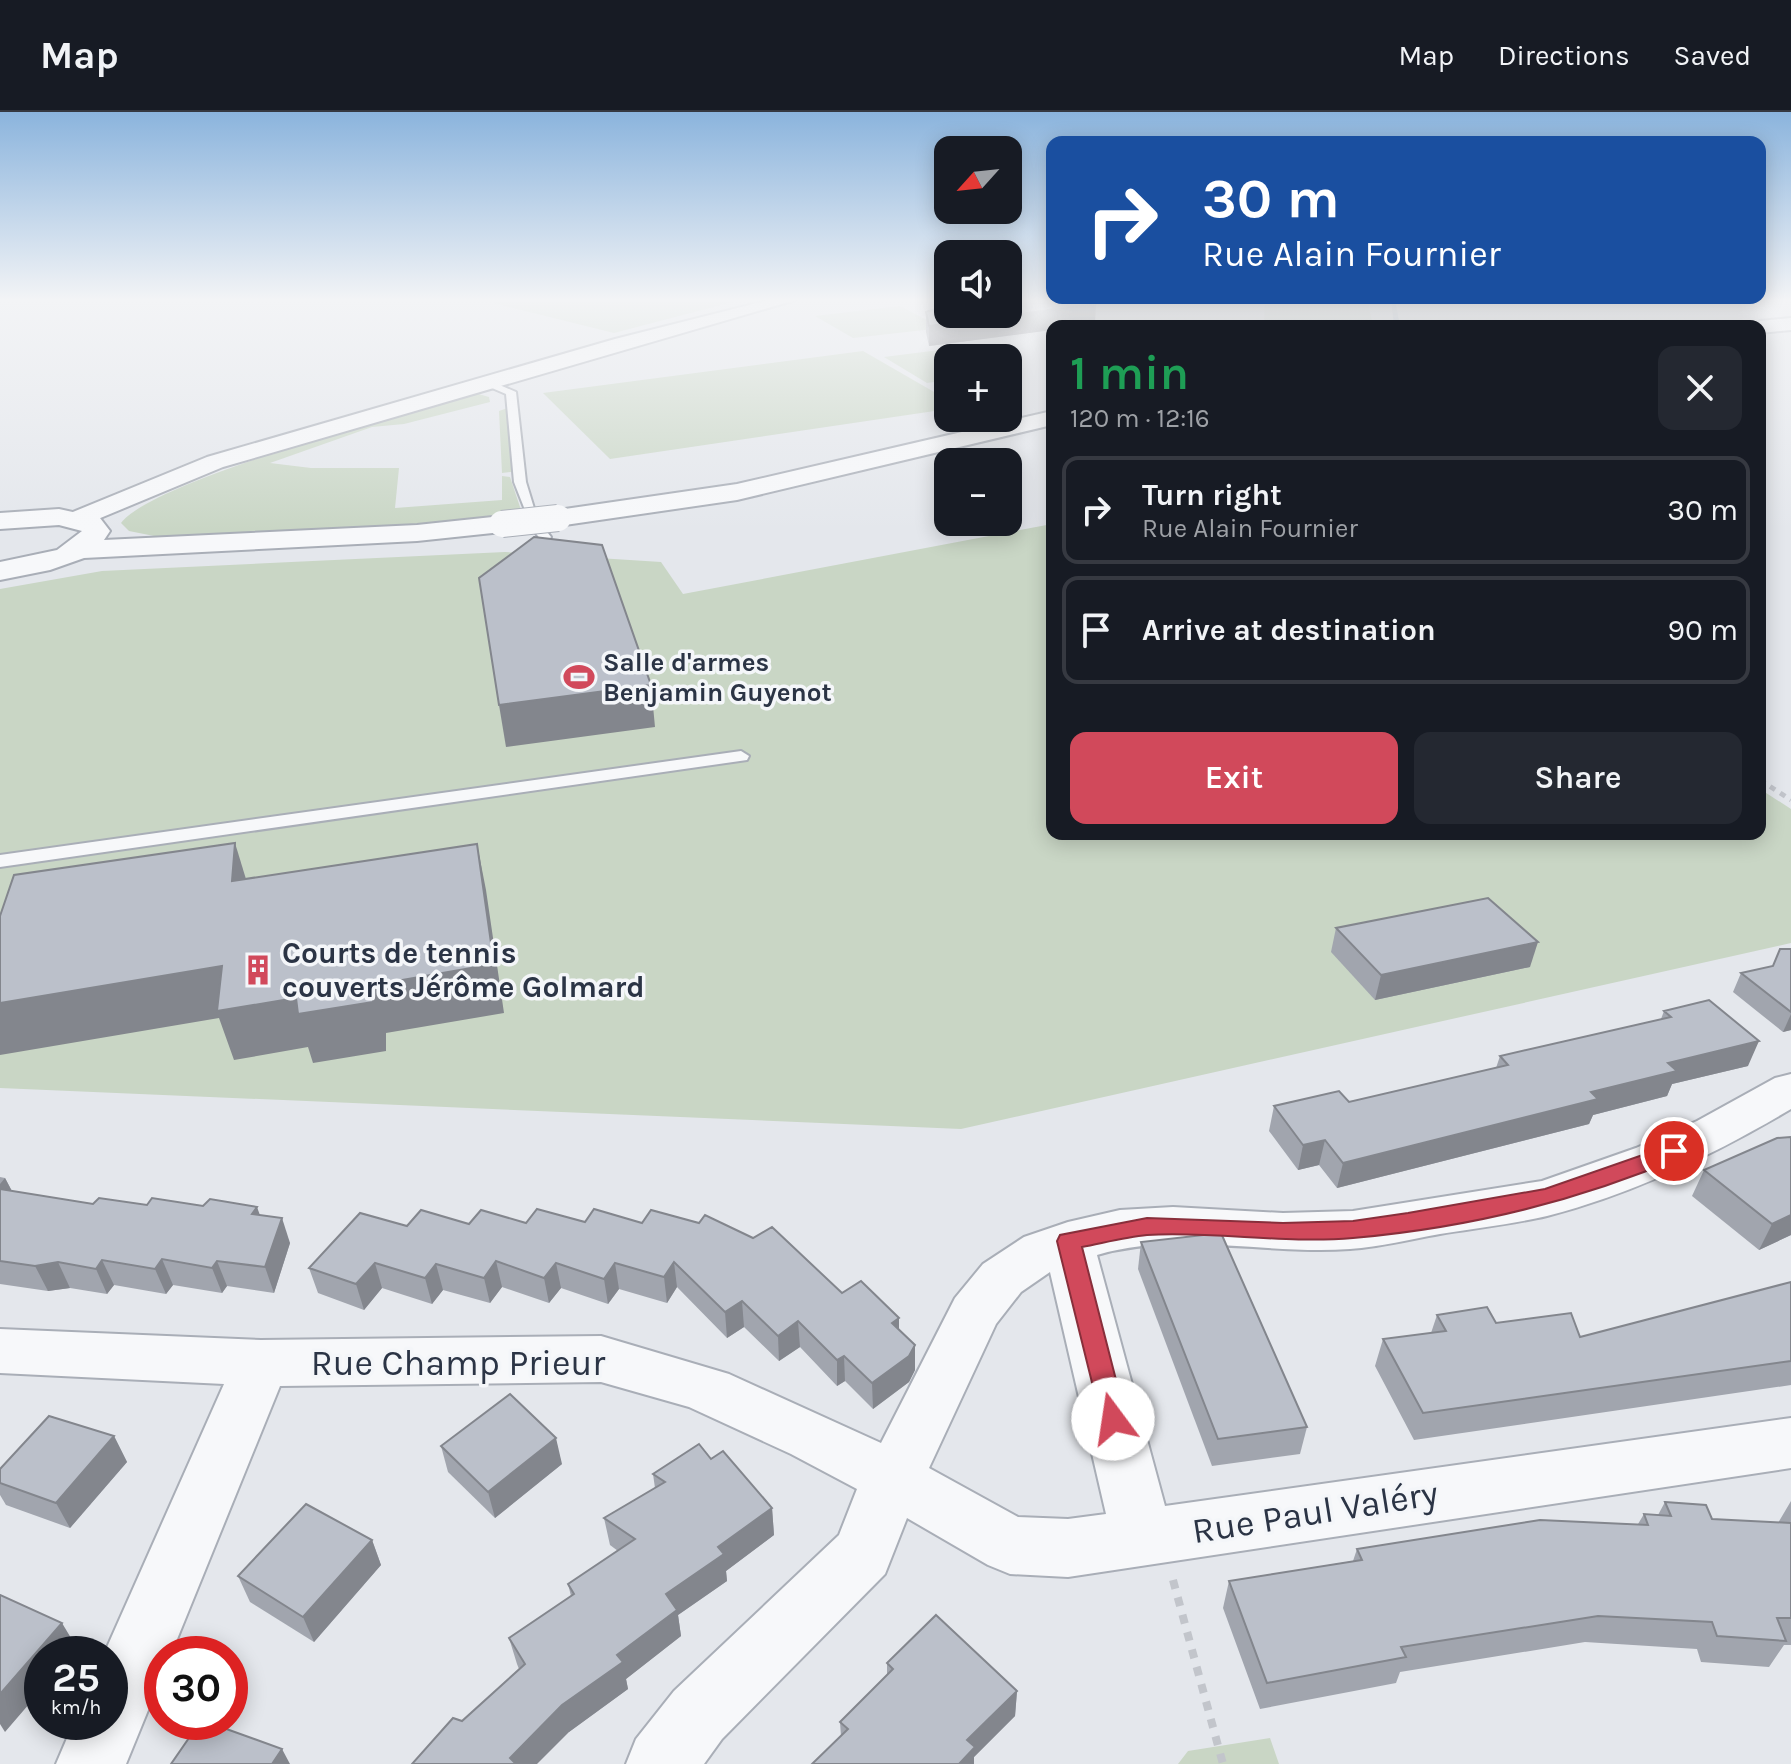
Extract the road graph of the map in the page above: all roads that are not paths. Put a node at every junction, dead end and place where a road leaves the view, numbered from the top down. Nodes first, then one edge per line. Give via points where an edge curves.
1 (513, 376) edge
2 (488, 383) junction
3 (1046, 419) edge
4 (77, 519) junction
5 (0, 521) edge
6 (543, 524) junction
7 (78, 550) junction
8 (8, 572) edge
9 (741, 756) dead end
10 (0, 861) edge
11 (1791, 1089) edge
12 (1068, 1241) junction
13 (0, 1351) edge
14 (261, 1363) junction
15 (1791, 1443) edge
16 (891, 1480) junction
17 (1151, 1537) junction
18 (128, 1675) edge
19 (101, 1740) edge
20 (91, 1764) edge
21 (661, 1764) edge

1 - 2 street
2 - 4 street via 215,462
2 - 6 lane via 511,392 520,482
3 - 6 street via 737,492
4 - 5 street via 38,516
4 - 7 street via 96,531
6 - 7 street, bridge
7 - 8 street
9 - 10 lane
11 - 12 street via 1714,1133 1546,1198 1353,1230 1147,1227
12 - 16 street via 1019,1265 987,1294
12 - 17 street
13 - 14 street, Rue Champ Prieur
14 - 16 street, Rue Champ Prieur via 601,1359 742,1402
14 - 18 street
15 - 17 street, Rue Paul Valéry
16 - 17 street, Rue Champ Prieur via 1010,1545 1068,1548
16 - 21 street via 863,1554 698,1715
19 - 20 street

